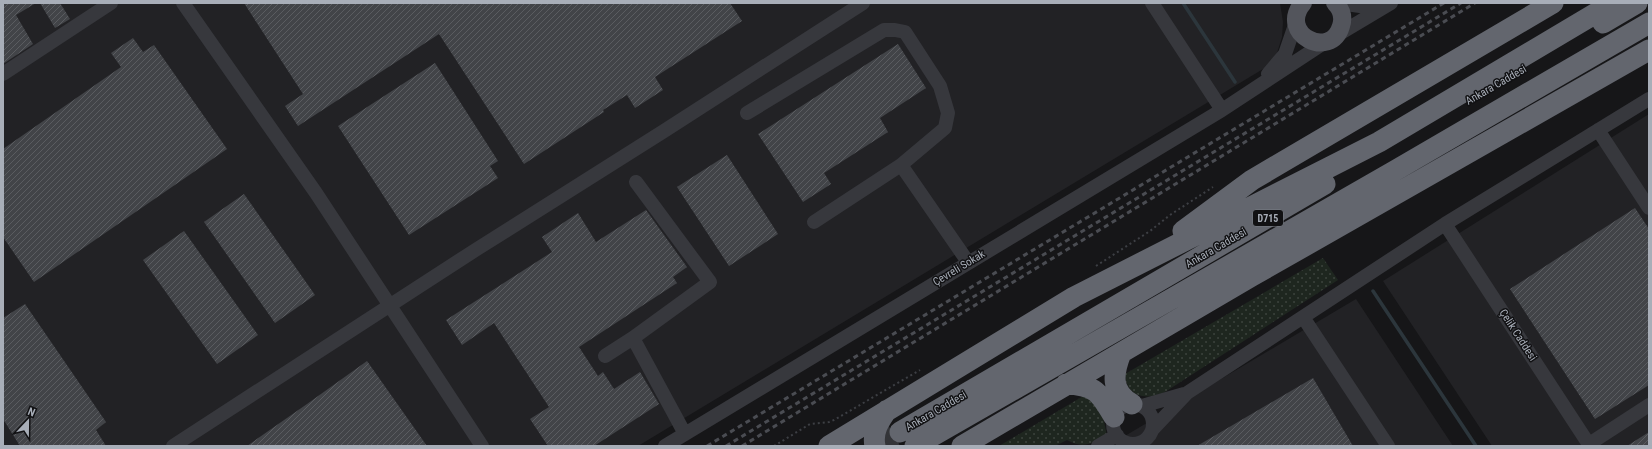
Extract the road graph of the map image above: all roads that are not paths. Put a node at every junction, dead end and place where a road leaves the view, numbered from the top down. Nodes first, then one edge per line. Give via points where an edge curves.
1 (111, 3) edge
2 (183, 3) edge
3 (863, 3) edge
4 (1152, 3) edge
5 (1335, 3) edge
6 (1339, 3) edge
7 (1386, 3) edge
8 (1391, 3) edge
9 (1553, 3) edge
10 (1613, 3) edge
11 (1637, 3) edge
12 (1297, 12) edge
13 (1649, 23) edge
14 (1330, 39) junction
15 (1649, 50) edge
16 (3, 74) edge
17 (1253, 91) junction
18 (1648, 102) edge
19 (1222, 110) junction
20 (747, 113) dead end
21 (1598, 130) junction
22 (900, 165) junction
23 (1396, 170) junction
24 (636, 182) dead end
25 (1649, 208) edge
26 (814, 222) dead end
27 (1445, 224) junction
28 (968, 262) junction
29 (1131, 268) junction
30 (1252, 276) junction
31 (390, 305) junction
32 (1303, 317) junction
33 (633, 338) junction
34 (1121, 353) junction
35 (605, 356) dead end
36 (1066, 384) junction
37 (1187, 393) junction
38 (1137, 405) junction
39 (1649, 405) edge
40 (886, 410) junction
41 (1116, 426) junction
42 (1153, 430) junction
43 (900, 432) tunnel mouth
44 (685, 434) junction
45 (833, 444) edge
46 (1133, 445) edge
47 (1590, 445) edge
48 (173, 446) edge
49 (482, 446) edge
50 (665, 446) edge
51 (875, 446) edge
52 (915, 446) tunnel mouth
53 (962, 446) edge
54 (1098, 446) edge
55 (1154, 446) edge
56 (1388, 446) edge

1 - 16 street
2 - 31 street via 311,186
3 - 31 street
4 - 19 street
5 - 14 main road via 1341,13 1342,22 1340,29
6 - 7 street via 1367,7
8 - 14 street, Çevreli Sokak
9 - 29 highway via 1252,180
10 - 29 highway via 1379,142
11 - 43 highway, Ankara Caddesi / D715
12 - 14 main road via 1300,32 1305,38 1316,42
12 - 17 street via 1285,54
13 - 23 highway, Ankara Caddesi / D715
14 - 17 street, Çevreli Sokak
15 - 30 highway
17 - 19 street, Çevreli Sokak
18 - 21 street
19 - 28 street, Çevreli Sokak
20 - 22 street via 884,30 905,32 940,86 948,113 945,128
21 - 25 street
21 - 27 street
22 - 26 street
22 - 28 street
23 - 30 highway
23 - 52 highway, Ankara Caddesi / D715
24 - 33 street via 710,282
27 - 32 street
27 - 47 street, Çelik Caddesi
28 - 44 street, Çevreli Sokak
29 - 40 highway via 1074,297
30 - 34 highway
31 - 48 street
31 - 49 street
32 - 37 street
32 - 56 street
33 - 35 street
33 - 44 street
34 - 36 highway
34 - 38 highway via 1115,382 1121,396
36 - 41 highway via 1091,388 1105,401
36 - 53 highway
37 - 38 street
37 - 42 street
38 - 41 street via 1121,408
38 - 42 street via 1151,414
39 - 47 street
40 - 45 highway
40 - 51 highway via 875,433
41 - 46 street via 1123,442
41 - 54 street
42 - 46 street via 1144,441
42 - 55 street
44 - 50 street, Çevreli Sokak

